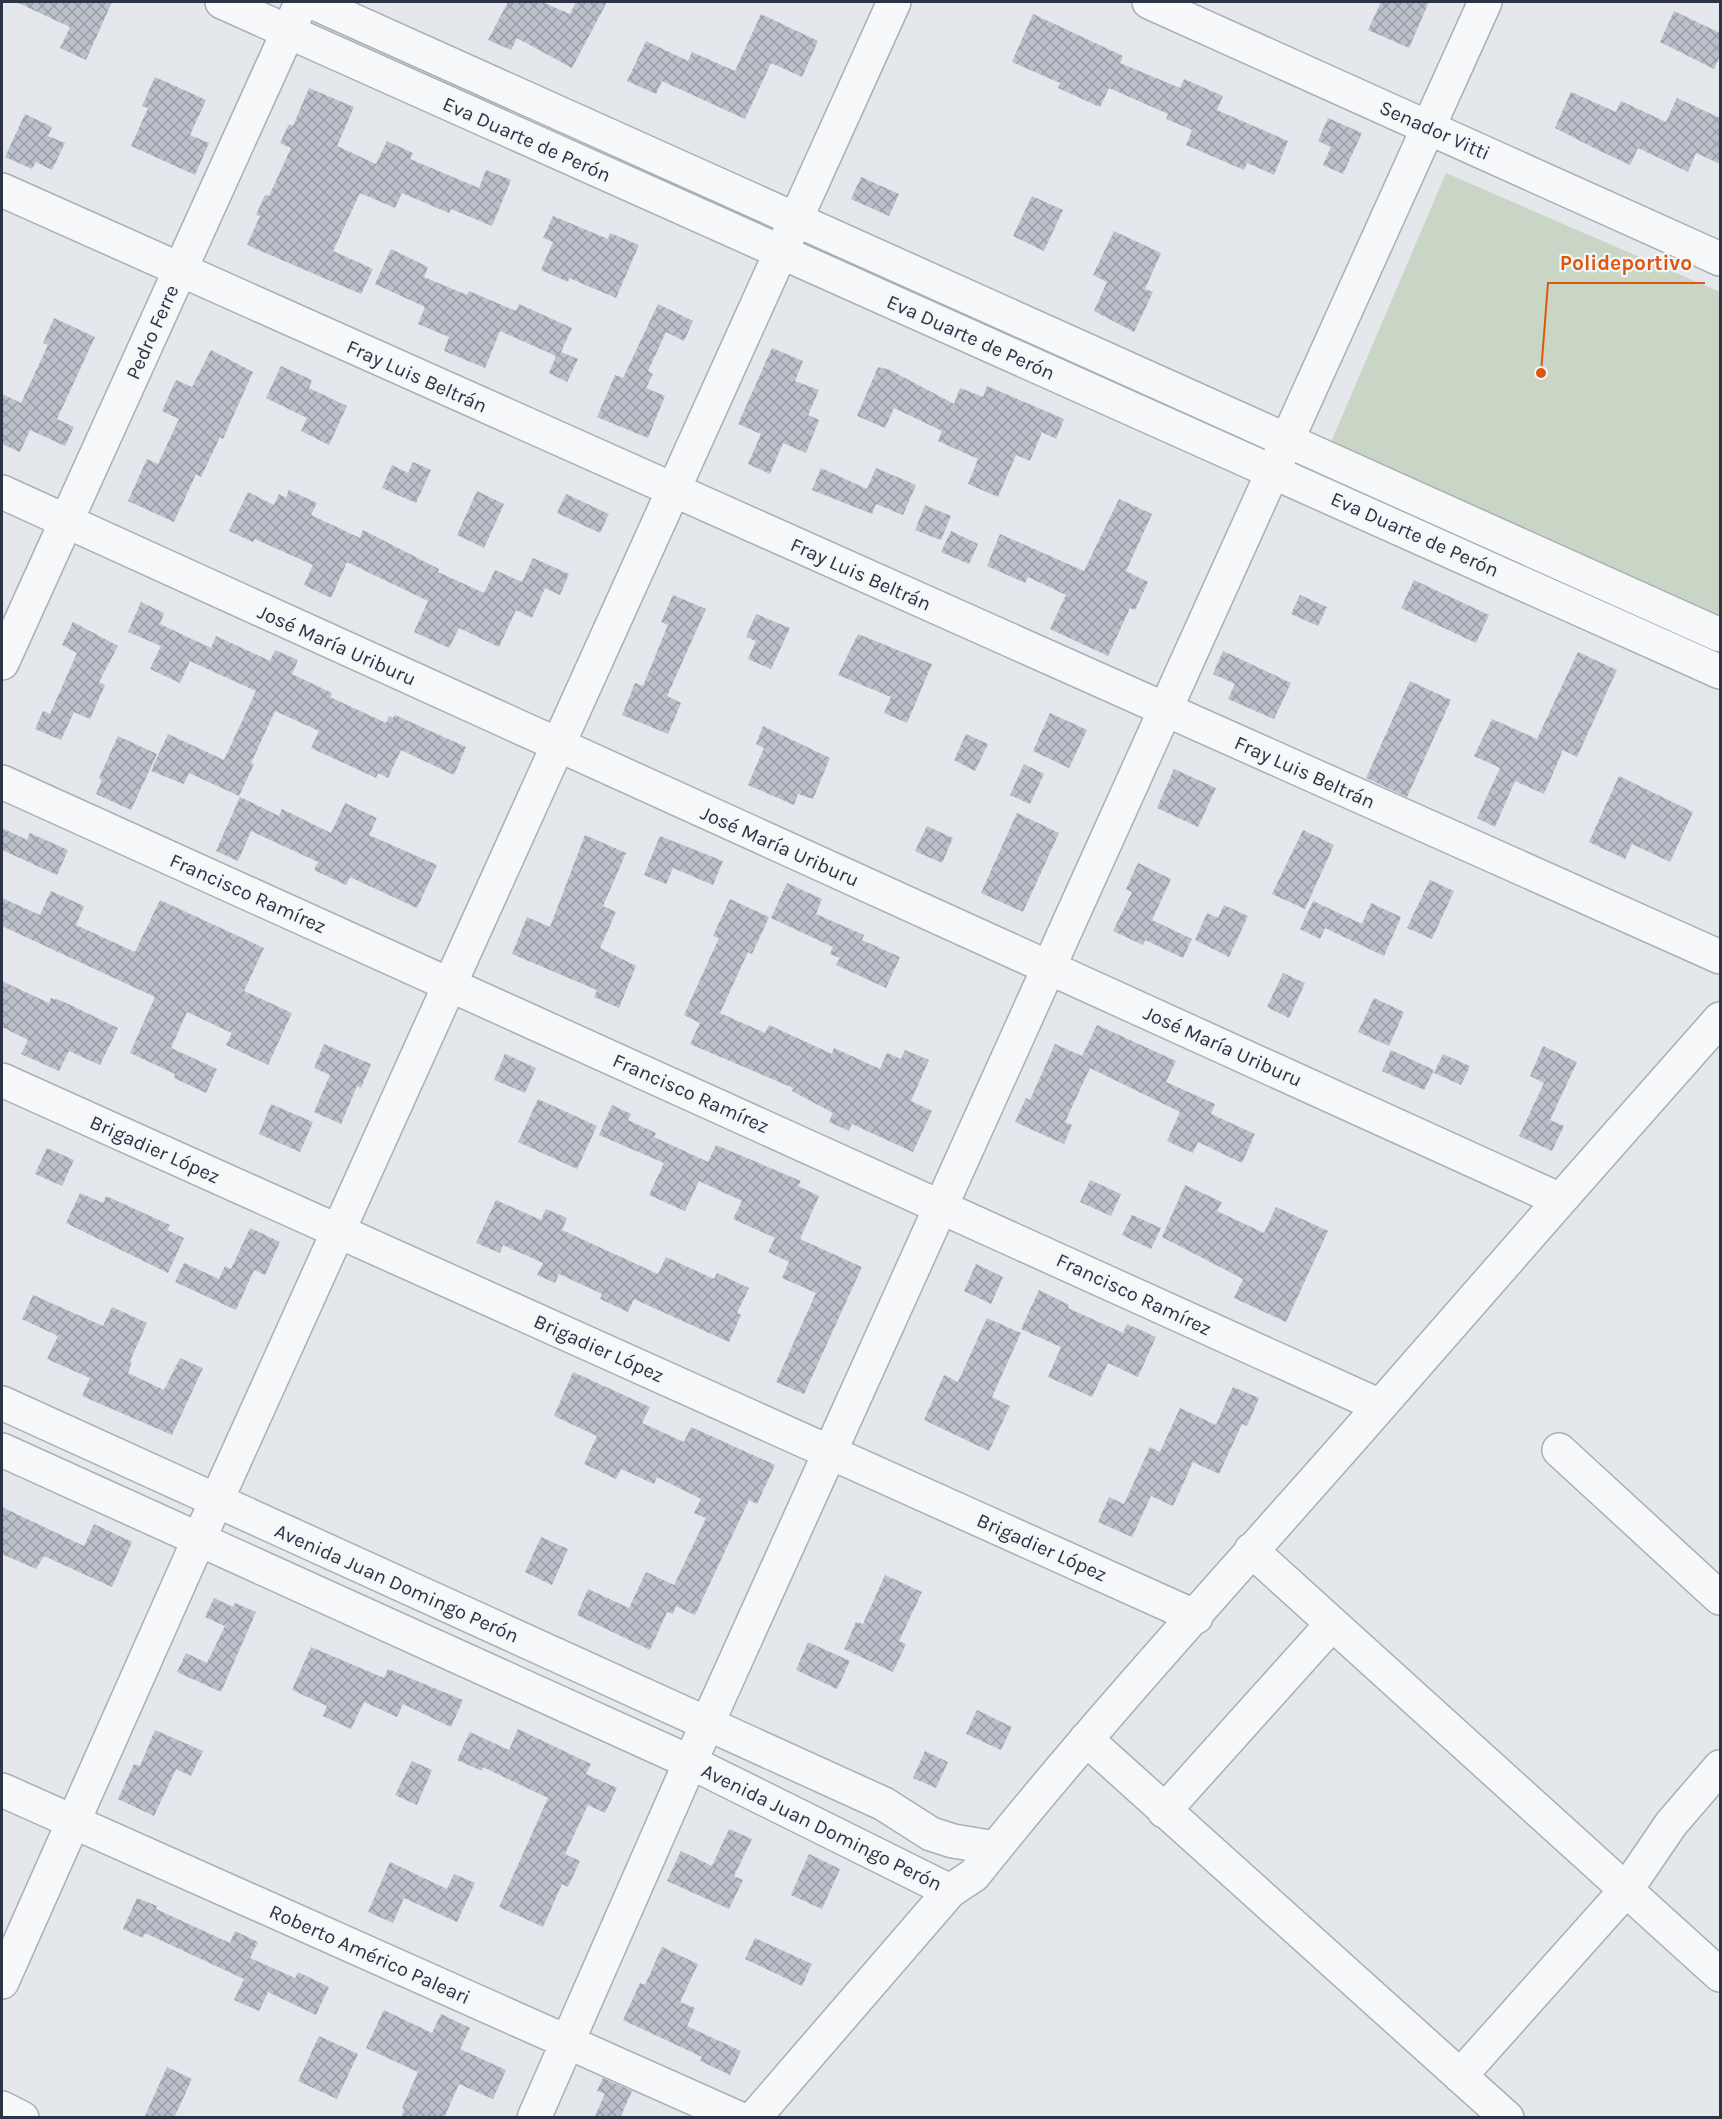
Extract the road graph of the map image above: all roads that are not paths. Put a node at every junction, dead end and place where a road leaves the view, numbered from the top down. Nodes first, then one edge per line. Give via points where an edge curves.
1 (222, 2) edge
2 (302, 2) edge
3 (312, 2) edge
4 (894, 2) edge
5 (1149, 2) edge
6 (1485, 2) edge
7 (288, 31) junction
8 (1428, 127) junction
9 (2, 190) edge
10 (796, 219) junction
11 (780, 253) junction
12 (1720, 259) edge
13 (180, 270) junction
14 (1287, 440) junction
15 (1274, 470) junction
16 (674, 490) junction
17 (2, 492) edge
18 (66, 522) junction
19 (1720, 635) edge
20 (2, 663) edge
21 (1720, 672) edge
22 (1165, 709) junction
23 (559, 746) junction
24 (2, 782) edge
25 (1720, 957) edge
26 (1048, 967) junction
27 (451, 985) junction
28 (1720, 1019) edge
29 (2, 1080) edge
30 (1558, 1199) junction
31 (941, 1206) junction
32 (340, 1232) junction
33 (2, 1403) edge
34 (1380, 1406) junction
35 (2, 1450) edge
36 (1559, 1450) dead end
37 (830, 1452) junction
38 (216, 1501) junction
39 (199, 1539) junction
40 (1251, 1550) junction
41 (1720, 1598) edge
42 (1196, 1617) junction
43 (1332, 1624) junction
44 (707, 1724) junction
45 (1086, 1739) junction
46 (690, 1762) junction
47 (1720, 1767) edge
48 (2, 1791) edge
49 (1164, 1811) junction
50 (74, 1822) junction
51 (996, 1848) junction
52 (1626, 1890) junction
53 (950, 1891) junction
54 (1720, 1975) edge
55 (2, 1982) edge
56 (568, 2042) junction
57 (1461, 2076) junction
58 (2, 2108) edge
59 (22, 2118) edge
60 (534, 2118) edge
61 (738, 2118) edge
62 (754, 2118) edge
63 (1507, 2118) edge

1 - 7 street, Eva Duarte de Perón
2 - 7 street, Pedro Ferre
3 - 10 street, Eva Duarte de Perón
4 - 10 street
5 - 8 street, Senador Vitti
6 - 8 street
7 - 11 street, Eva Duarte de Perón
7 - 13 street, Pedro Ferre
8 - 12 street, Senador Vitti
8 - 14 street
9 - 13 street, Fray Luis Beltrán
10 - 11 street
10 - 14 street, Eva Duarte de Perón
11 - 15 street, Eva Duarte de Perón
11 - 16 street
13 - 16 street, Fray Luis Beltrán
13 - 18 street, Pedro Ferre
14 - 15 street
14 - 19 street, Eva Duarte de Perón
15 - 21 street, Eva Duarte de Perón
15 - 22 street
16 - 22 street, Fray Luis Beltrán
16 - 23 street
17 - 18 street, José María Uriburu
18 - 20 street, Pedro Ferre
18 - 23 street, José María Uriburu
22 - 25 street, Fray Luis Beltrán
22 - 26 street
23 - 26 street, José María Uriburu
23 - 27 street
24 - 27 street, Francisco Ramírez
26 - 30 street, José María Uriburu
26 - 31 street
27 - 31 street, Francisco Ramírez
27 - 32 street
28 - 30 street
29 - 32 street, Brigadier López
30 - 34 street
31 - 34 street, Francisco Ramírez
31 - 37 street
32 - 37 street, Brigadier López
32 - 38 street
33 - 38 street, Avenida Juan Domingo Perón
34 - 40 street
35 - 39 street, Avenida Juan Domingo Perón
36 - 41 street
37 - 42 street, Brigadier López
37 - 44 street
38 - 39 street
38 - 44 street, Avenida Juan Domingo Perón
39 - 46 street, Avenida Juan Domingo Perón
39 - 50 street
40 - 42 street
40 - 43 street
42 - 45 street
43 - 49 street
43 - 52 street
44 - 46 street
44 - 51 street, Avenida Juan Domingo Perón via 884,1804 931,1834 953,1842
45 - 49 street
45 - 51 street
46 - 53 street, Avenida Juan Domingo Perón
46 - 56 street
47 - 52 street via 1671,1824
48 - 50 street, Roberto Américo Paleari
49 - 57 street
50 - 55 street
50 - 56 street, Roberto Américo Paleari
51 - 53 street, Avenida Juan Domingo Perón via 974,1875
52 - 54 street
52 - 57 street
53 - 62 street
56 - 60 street
56 - 61 street, Roberto Américo Paleari
57 - 63 street
58 - 59 street

